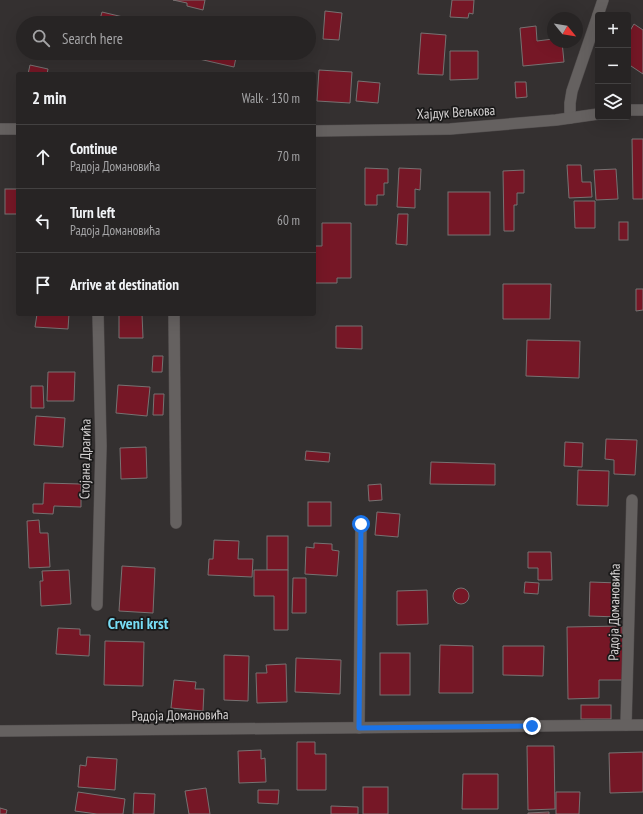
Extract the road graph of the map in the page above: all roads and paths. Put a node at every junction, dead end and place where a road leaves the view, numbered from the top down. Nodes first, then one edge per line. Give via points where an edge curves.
1 (603, 0) edge
2 (599, 12) edge
3 (595, 24) edge
4 (631, 110) edge
5 (643, 110) edge
6 (595, 114) edge
7 (570, 118) junction
8 (0, 129) edge
9 (16, 130) edge
10 (316, 131) edge
11 (98, 316) edge
12 (174, 316) edge
13 (632, 500) dead end
14 (176, 523) dead end
15 (361, 524) dead end
16 (97, 605) dead end
17 (626, 725) junction
18 (643, 725) edge
19 (359, 728) junction
20 (0, 731) edge

1 - 2 street
3 - 7 street via 572,92
4 - 5 street
6 - 7 street, Хајдук Вељкова
7 - 10 street, Хајдук Вељкова via 450,129
8 - 9 street
11 - 16 street, Стојана Драгића via 101,446
12 - 14 street
13 - 17 street, Радоја Домановића
15 - 19 street
17 - 18 street, Радоја Домановића
17 - 19 street, Радоја Домановића
19 - 20 street, Радоја Домановића

